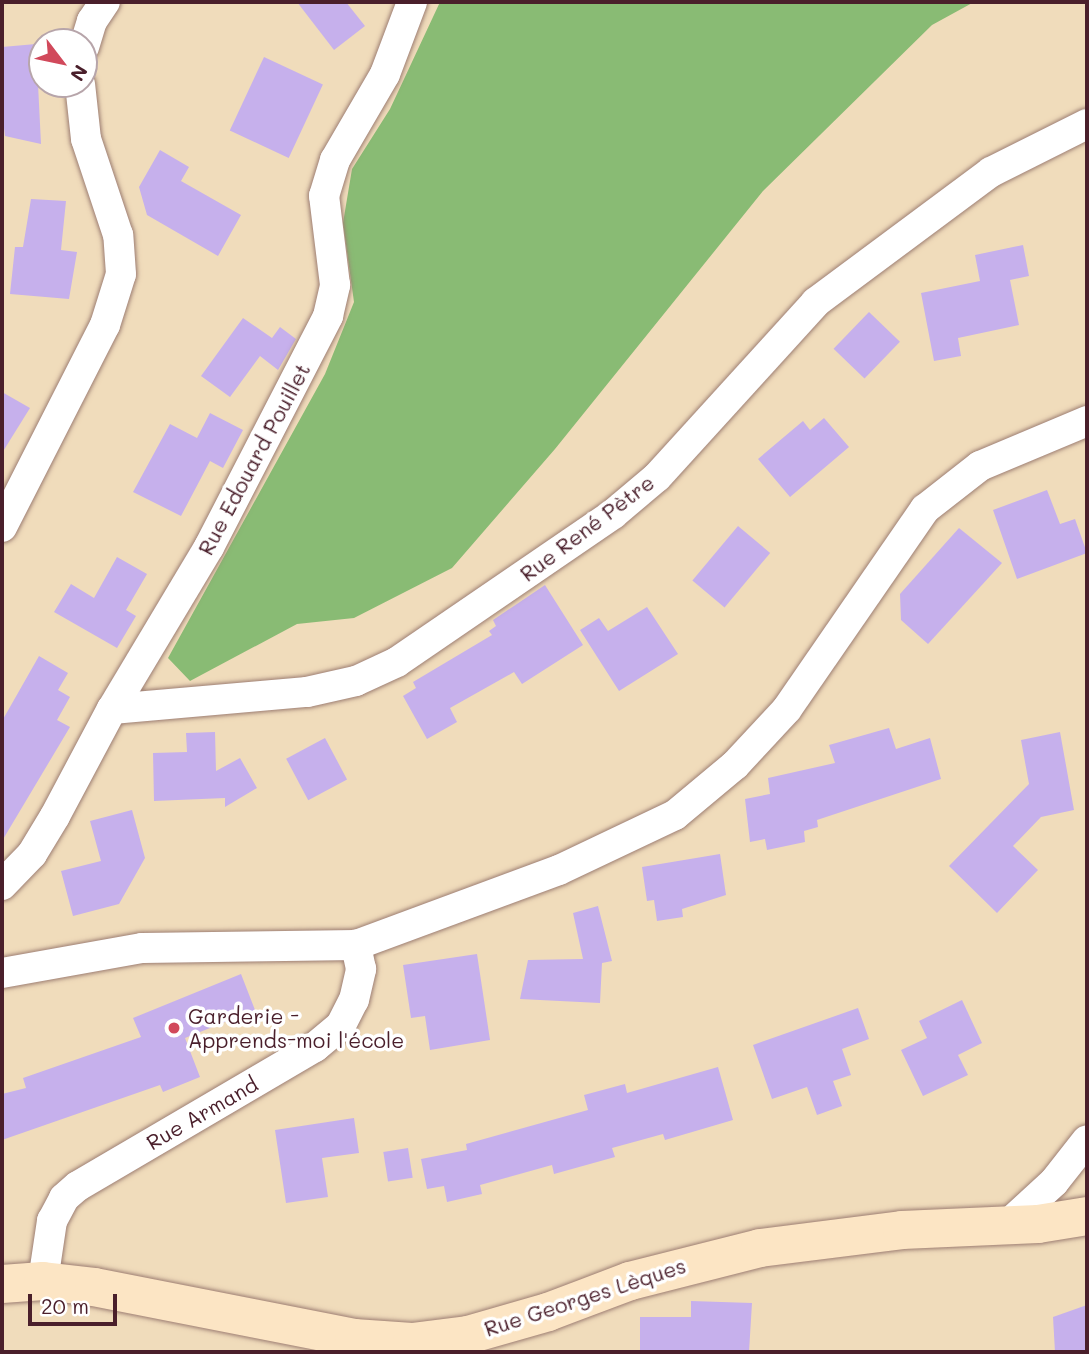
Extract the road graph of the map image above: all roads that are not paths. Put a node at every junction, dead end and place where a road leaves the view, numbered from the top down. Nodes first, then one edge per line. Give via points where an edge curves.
1 (104, 2) edge
2 (412, 2) edge
3 (90, 28) edge
4 (82, 98) edge
5 (1087, 124) edge
6 (1087, 421) edge
7 (2, 527) edge
8 (112, 709) junction
9 (2, 885) edge
10 (356, 946) junction
11 (2, 973) edge
12 (1087, 1140) edge
13 (1087, 1216) edge
14 (1006, 1226) junction
15 (43, 1281) junction
16 (2, 1284) edge

1 - 3 street
2 - 8 street, Rue Edouard Pouillet via 385,74 335,160 324,195 335,285 328,316 209,547
4 - 7 street via 86,139 118,235 121,274 105,325
5 - 8 street, Rue René Pètre via 991,172 816,302 657,477 613,514 397,662 356,681 307,692
6 - 10 street via 979,466 925,509 787,709 734,765 675,815 559,870
8 - 9 street, Rue Edouard Pouillet via 32,854
10 - 11 street via 142,948
10 - 15 street, Rue Armand via 361,969 354,1000 341,1025 315,1047 64,1198 52,1221
12 - 14 street via 1054,1182
13 - 14 main road, Rue Georges Lèques
14 - 15 main road, Rue Georges Lèques via 902,1230 760,1248 642,1278 468,1335 412,1342 354,1338
15 - 16 main road, Rue Georges Lèques

